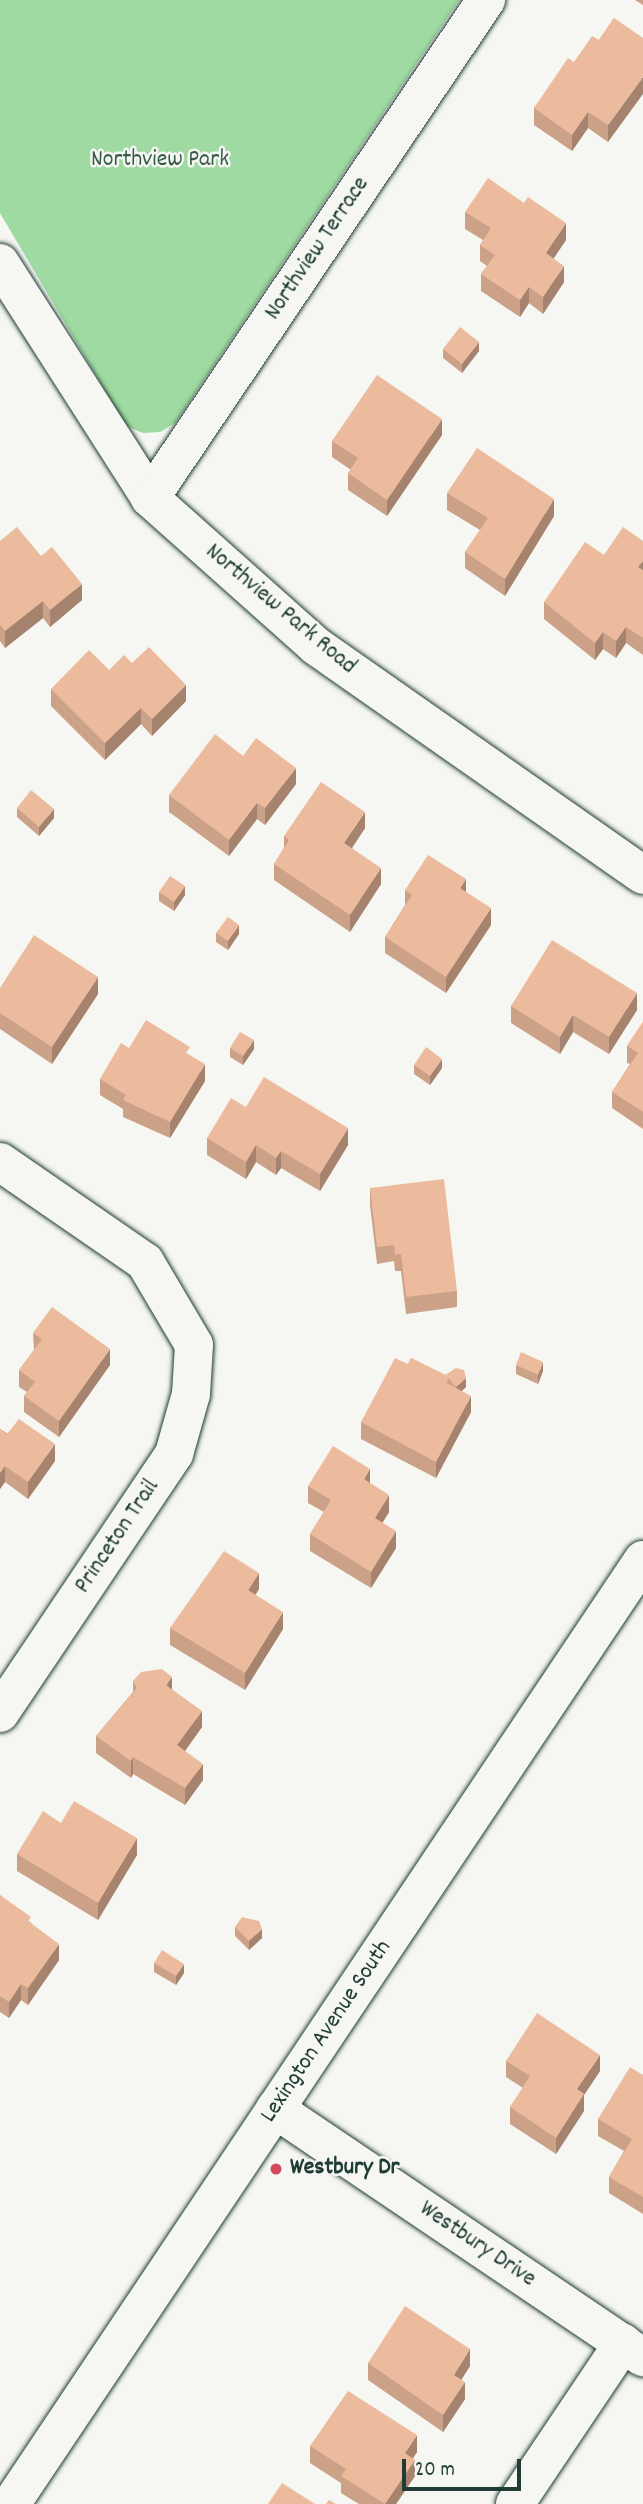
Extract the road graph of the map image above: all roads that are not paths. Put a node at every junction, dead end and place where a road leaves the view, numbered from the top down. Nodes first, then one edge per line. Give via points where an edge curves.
1 (486, 0) edge
2 (0, 263) edge
3 (150, 498) junction
4 (643, 876) edge
5 (0, 1162) edge
6 (643, 1560) edge
7 (0, 1713) edge
8 (275, 2109) junction
9 (633, 2350) edge
10 (11, 2504) edge
11 (515, 2504) edge

1 - 3 street, Northview Terrace
2 - 3 street, Northview Park Road
3 - 4 street, Northview Park Road via 316,646
5 - 7 street, Princeton Trail via 145,1262 194,1345 191,1394 174,1454
6 - 8 street, Lexington Avenue South
8 - 9 street, Westbury Drive
8 - 10 street, Lexington Avenue South
9 - 11 street

